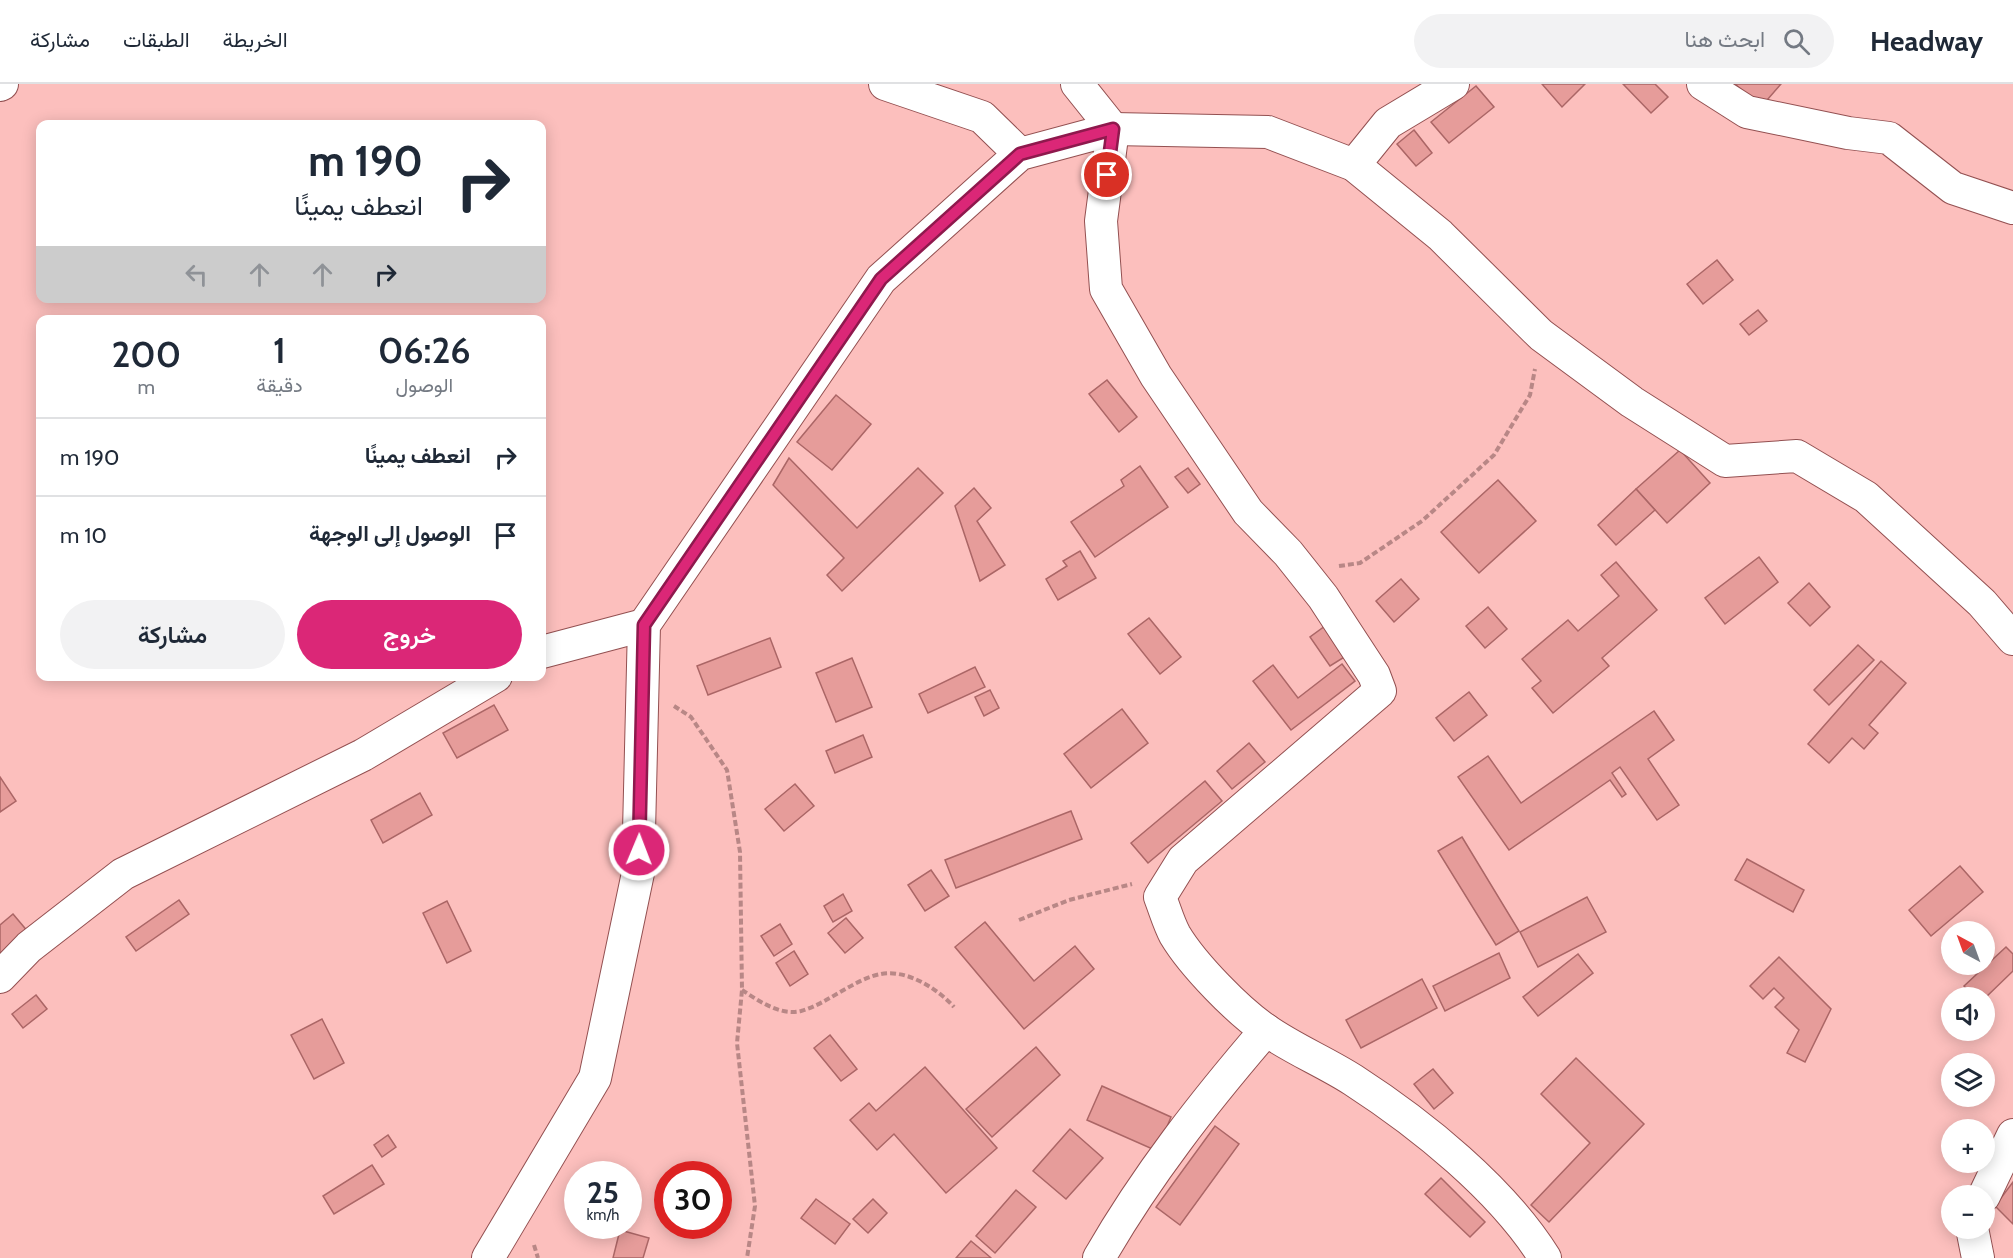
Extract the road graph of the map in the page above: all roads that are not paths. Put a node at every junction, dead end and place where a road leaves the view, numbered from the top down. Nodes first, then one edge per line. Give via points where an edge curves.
1 (885, 84) edge
2 (1077, 84) edge
3 (1453, 84) edge
4 (1703, 84) edge
5 (1113, 129) junction
6 (1020, 154) junction
7 (1354, 165) junction
8 (2013, 208) edge
9 (644, 625) junction
10 (2013, 639) edge
11 (546, 651) edge
12 (488, 681) edge
13 (0, 977) edge
14 (1266, 1030) junction
15 (2013, 1135) edge
16 (1989, 1185) edge
17 (1974, 1239) edge
18 (488, 1258) edge
19 (1099, 1258) edge
20 (1545, 1258) edge
21 (1978, 1258) edge

1 - 6 street via 982,117
2 - 5 street
3 - 7 street via 1388,123
4 - 8 street via 1747,112 1888,138 1953,188
5 - 6 street
5 - 7 street via 1268,132
5 - 14 street via 1101,221 1106,289 1156,376 1248,512 1303,572 1374,675 1380,691 1183,860 1160,897 1175,935 1213,983
6 - 9 street via 881,279
7 - 10 street via 1440,235 1542,335 1632,402 1725,461 1797,456 1866,497 1982,603
9 - 11 street
9 - 18 street via 638,873 595,1078
12 - 13 street via 363,755 123,874 29,946
14 - 19 street via 1220,1084 1129,1206
14 - 20 street via 1410,1118 1472,1172 1535,1241
15 - 16 street
17 - 21 street

